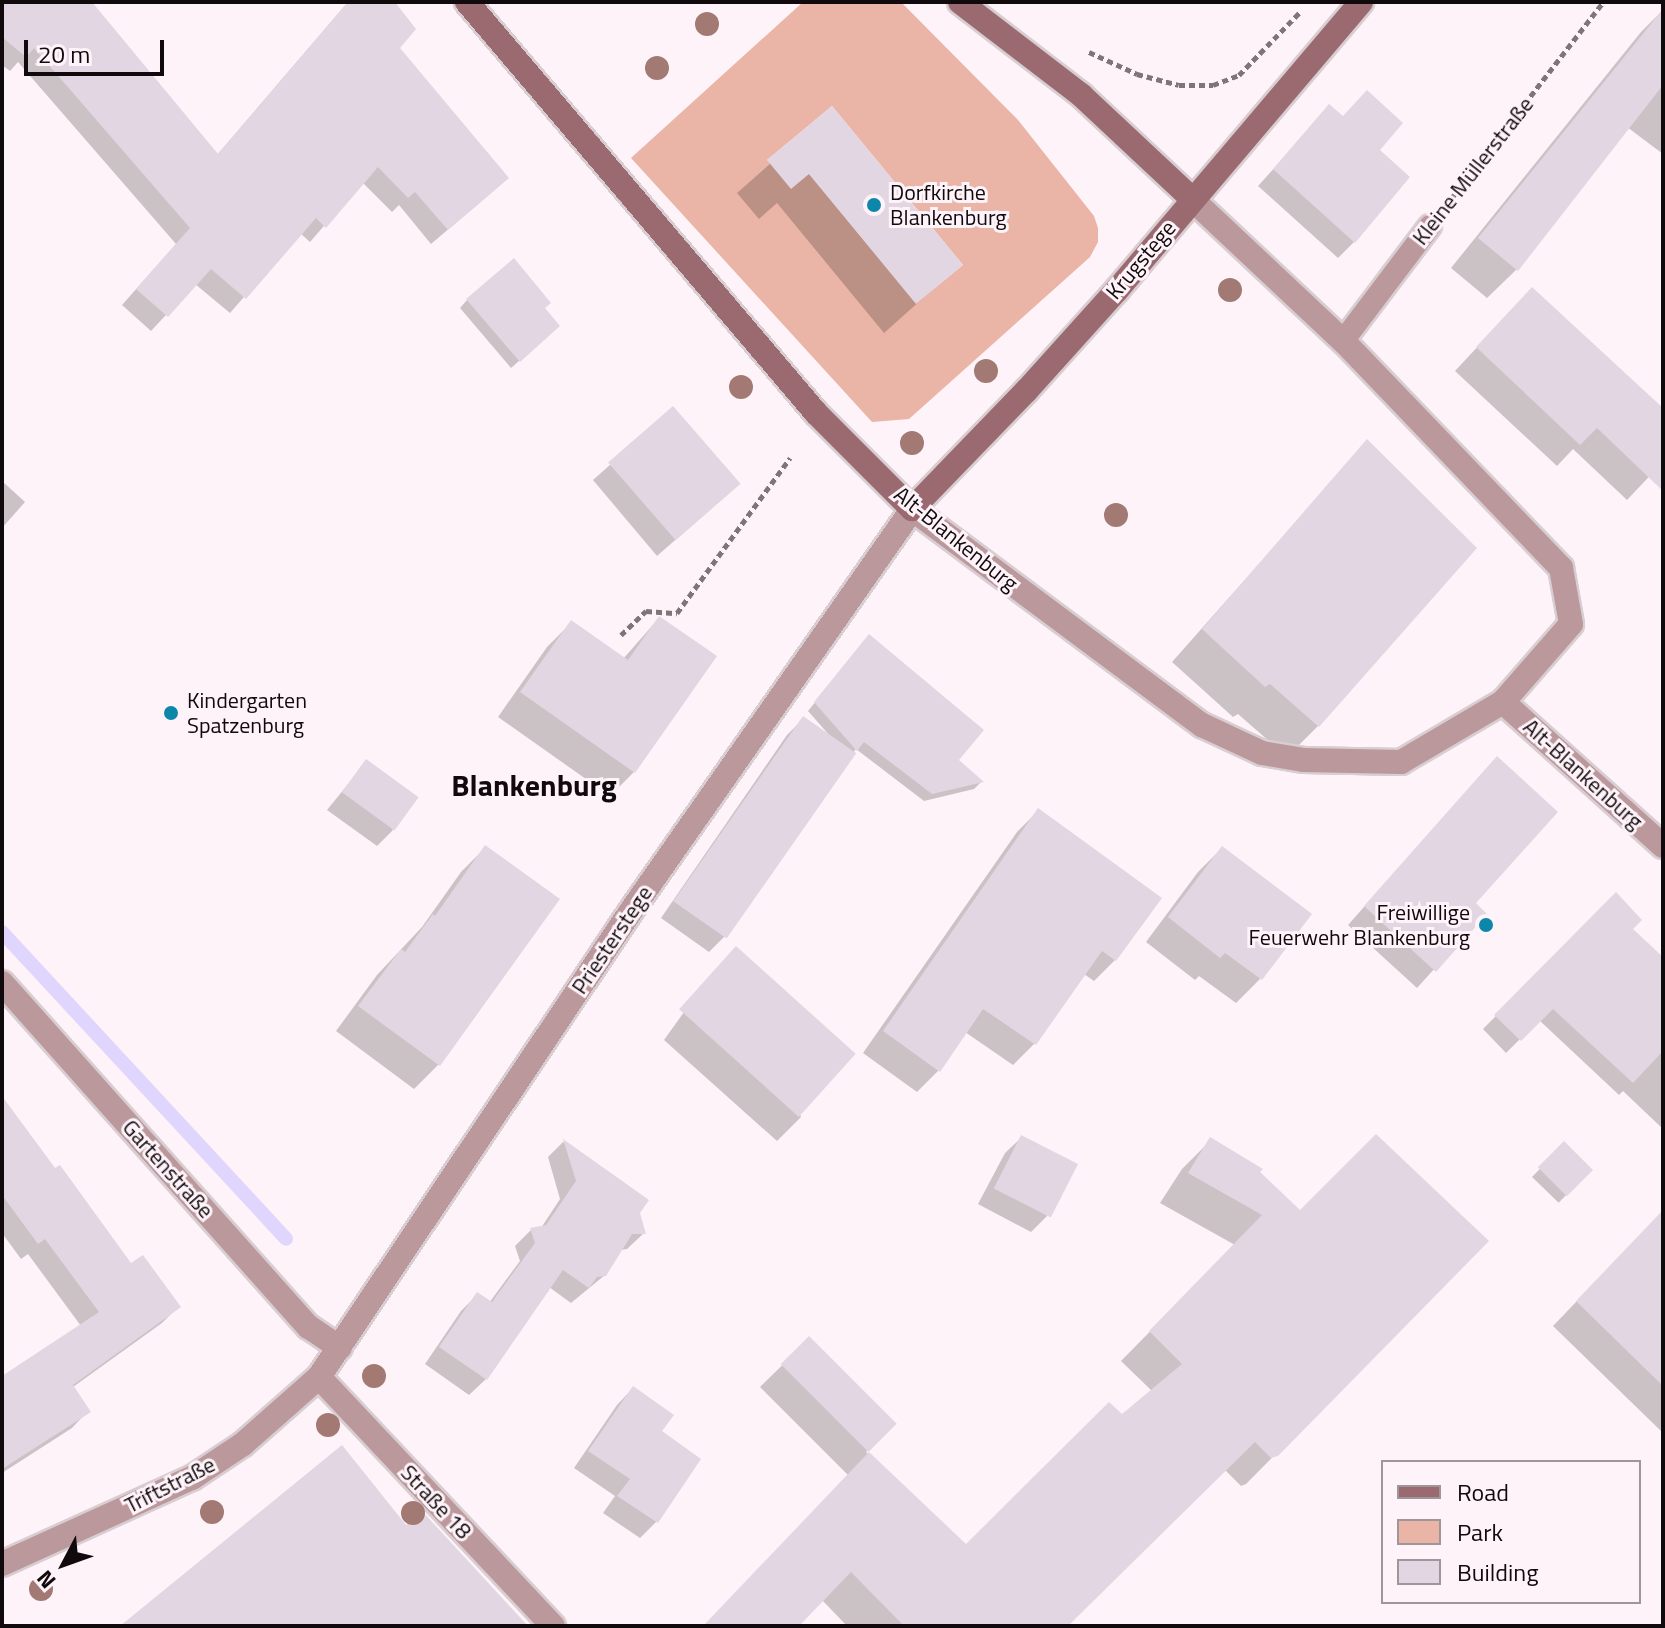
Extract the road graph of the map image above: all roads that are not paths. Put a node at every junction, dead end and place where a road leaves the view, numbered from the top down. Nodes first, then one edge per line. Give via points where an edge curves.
1 (467, 2) edge
2 (960, 2) edge
3 (1361, 2) edge
4 (1192, 199) junction
5 (1430, 226) road end
6 (1343, 341) junction
7 (912, 509) junction
8 (1503, 702) junction
9 (1663, 846) edge
10 (2, 983) edge
11 (340, 1348) junction
12 (319, 1377) junction
13 (2, 1564) edge
14 (553, 1626) edge

1 - 7 main road, Alt-Blankenburg via 816,413
2 - 4 main road, Alt-Blankenburg via 1081,95
3 - 4 main road, Krugstege
4 - 6 street, Alt-Blankenburg
4 - 7 main road, Krugstege via 1037,380
5 - 6 lane, Kleine Müllerstraße
6 - 8 street, Alt-Blankenburg via 1561,568 1571,624
7 - 8 street, Alt-Blankenburg via 1202,725 1262,753 1304,760 1401,762
7 - 11 street, Priesterstege via 622,924
8 - 9 street, Alt-Blankenburg
10 - 11 street, Gartenstraße via 309,1327
11 - 12 street, Priesterstege
12 - 13 street, Triftstraße via 243,1444 192,1478
12 - 14 street, Straße 18

